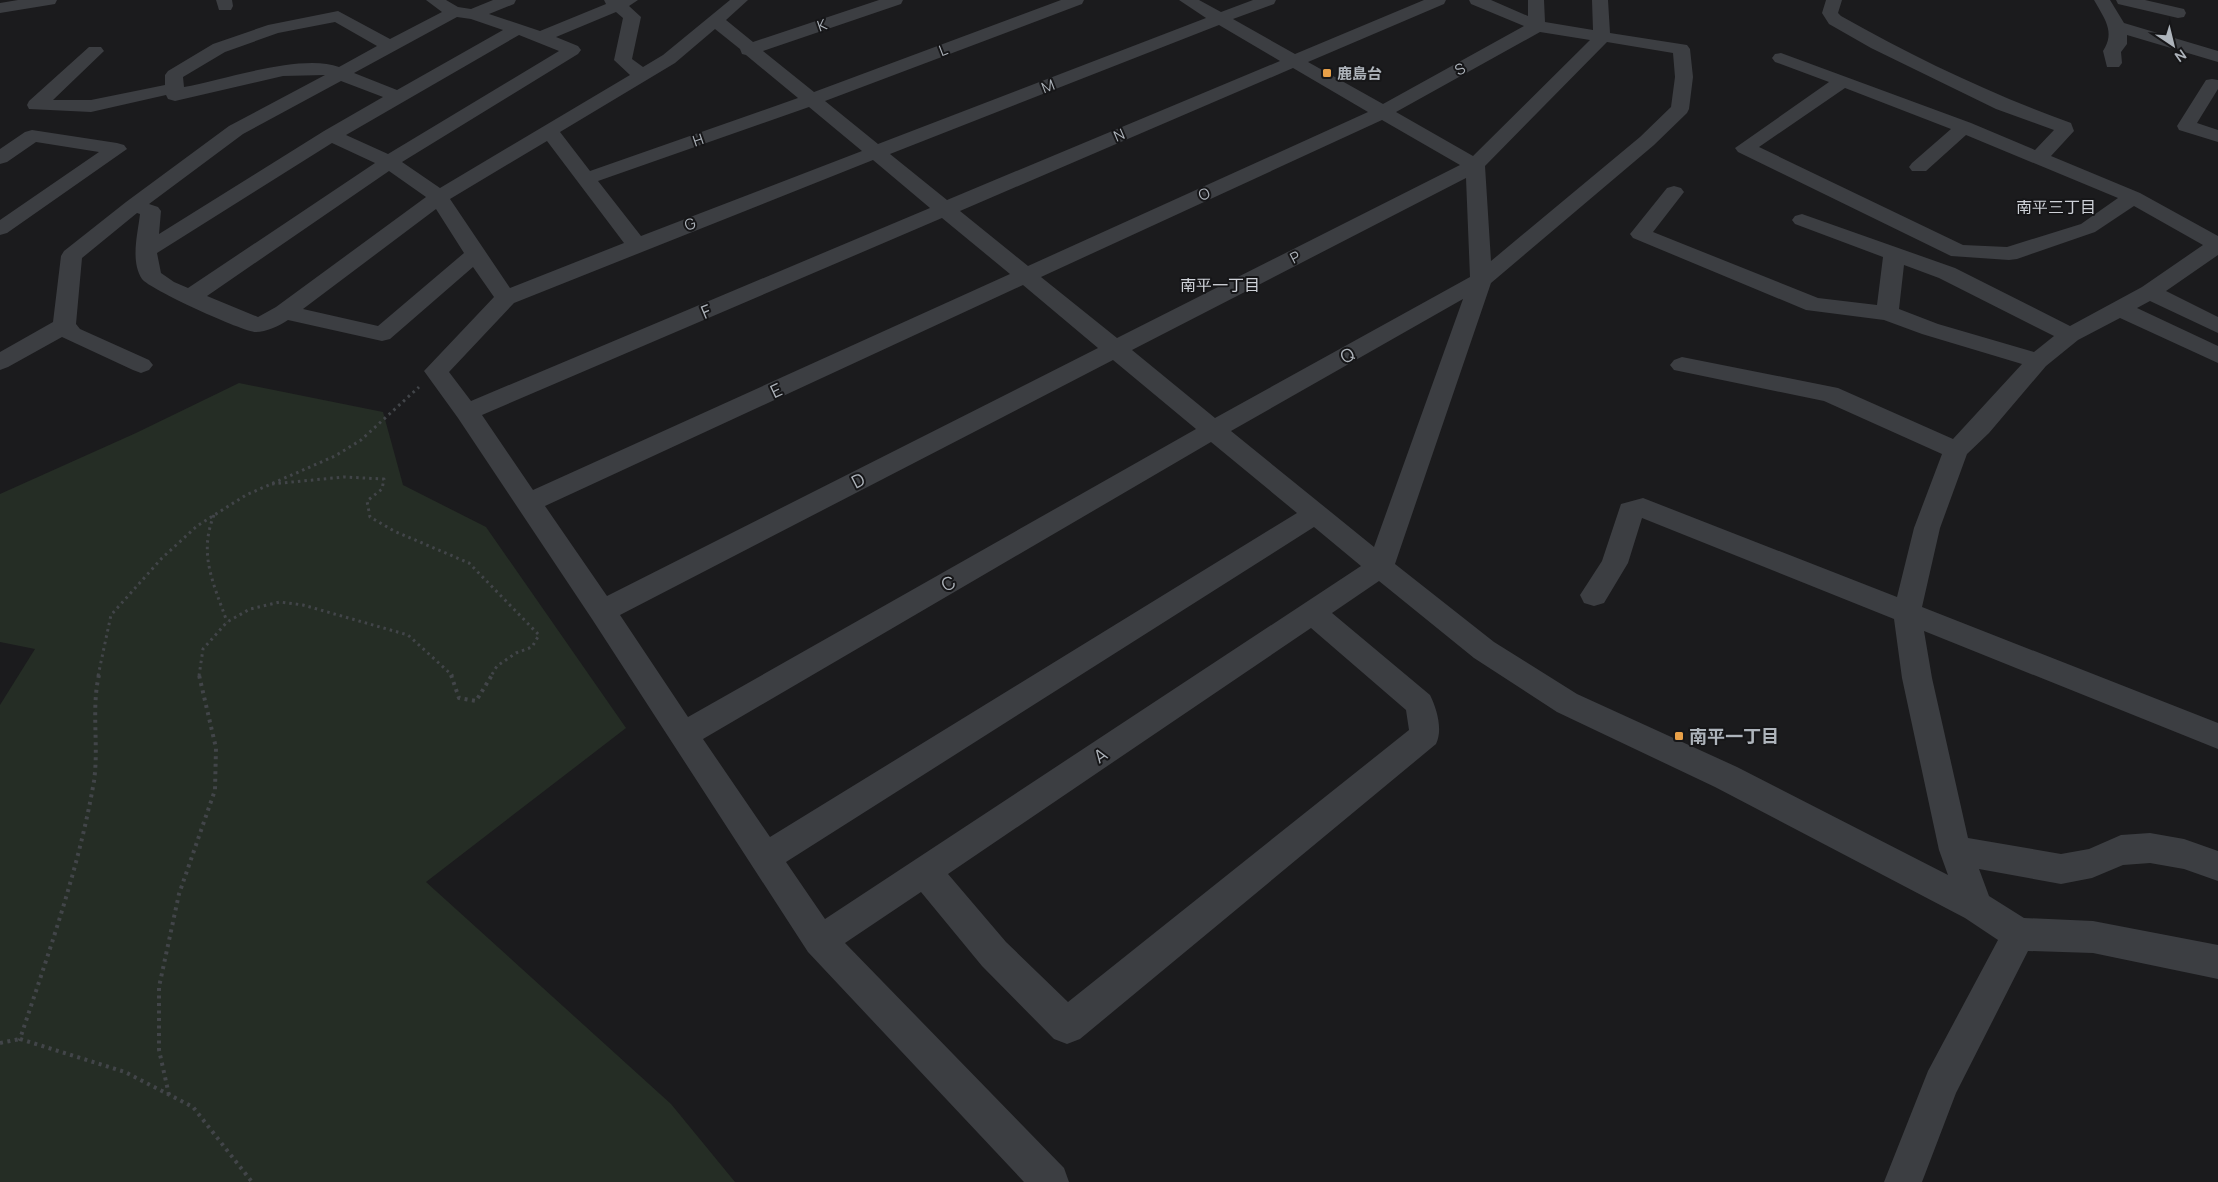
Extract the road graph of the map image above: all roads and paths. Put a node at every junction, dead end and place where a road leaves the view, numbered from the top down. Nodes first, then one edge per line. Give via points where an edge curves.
1 (49, 0) edge
2 (434, 0) edge
3 (508, 0) edge
4 (740, 0) edge
5 (895, 0) edge
6 (1076, 0) edge
7 (1186, 0) edge
8 (1268, 0) edge
9 (1438, 0) edge
10 (1477, 0) edge
11 (1536, 0) edge
12 (1600, 0) edge
13 (1834, 0) edge
14 (2102, 0) edge
15 (2124, 0) edge
16 (621, 1) edge
17 (0, 8) edge
18 (464, 13) junction
19 (2178, 13) dead end
20 (1220, 19) junction
21 (716, 21) junction
22 (1537, 26) junction
23 (2118, 28) junction
24 (517, 29) junction
25 (541, 37) junction
26 (1602, 38) junction
27 (391, 47) junction
28 (748, 50) junction
29 (95, 51) dead end
30 (2218, 57) edge
31 (1781, 58) dead end
32 (1294, 61) junction
33 (2113, 63) dead end
34 (337, 74) junction
35 (641, 75) junction
36 (1844, 81) junction
37 (2212, 84) dead end
38 (175, 88) junction
39 (396, 96) junction
40 (810, 100) junction
41 (1383, 112) junction
42 (1964, 128) junction
43 (549, 130) junction
44 (331, 135) junction
45 (2218, 136) edge
46 (875, 154) junction
47 (2038, 157) junction
48 (0, 158) edge
49 (389, 162) junction
50 (1475, 165) junction
51 (1919, 167) dead end
52 (586, 179) junction
53 (1674, 192) dead end
54 (440, 197) junction
55 (2134, 198) junction
56 (133, 206) junction
57 (944, 210) junction
58 (1802, 220) dead end
59 (0, 229) edge
60 (636, 245) junction
61 (2216, 249) edge
62 (146, 251) junction
63 (1959, 251) junction
64 (475, 254) junction
65 (1894, 254) junction
66 (1936, 269) junction
67 (1025, 276) junction
68 (1481, 280) junction
69 (2150, 292) junction
70 (190, 297) junction
71 (506, 298) junction
72 (2118, 308) junction
73 (284, 312) junction
74 (1887, 313) junction
75 (64, 326) junction
76 (2218, 326) edge
77 (2070, 335) junction
78 (1114, 349) junction
79 (2218, 355) edge
80 (2038, 361) junction
81 (0, 362) edge
82 (142, 365) dead end
83 (1682, 365) dead end
84 (436, 371) junction
85 (467, 412) junction
86 (1213, 430) junction
87 (1956, 450) junction
88 (272, 484) junction
89 (528, 503) junction
90 (1315, 514) junction
91 (214, 515) junction
92 (1380, 567) junction
93 (1594, 595) dead end
94 (602, 611) junction
95 (1907, 612) junction
96 (1312, 613) junction
97 (227, 622) junction
98 (683, 736) junction
99 (2218, 736) edge
100 (1955, 850) junction
101 (764, 858) junction
102 (2218, 866) edge
103 (925, 872) junction
104 (1977, 907) junction
105 (2018, 934) junction
106 (820, 941) junction
107 (2218, 962) edge
108 (20, 1039) junction
109 (0, 1043) edge
110 (169, 1095) junction
111 (252, 1182) edge
112 (1050, 1182) edge
113 (1904, 1182) edge

1 - 17 street
2 - 18 street
3 - 18 street
4 - 21 street
5 - 28 street, K
6 - 40 street, L
7 - 20 street
8 - 20 street, M
9 - 32 street, N
10 - 22 street
11 - 22 street
12 - 26 street
13 - 47 street via 1830,13 1835,20 1877,44 2003,105 2064,127 2064,131
14 - 23 street
15 - 19 street
16 - 25 street
16 - 35 street via 632,17 623,60
18 - 24 street
18 - 27 street
20 - 32 street
20 - 46 street, M
21 - 28 street
21 - 35 street via 669,59
22 - 26 street
22 - 41 street, S
23 - 30 street
23 - 33 street via 2118,44 2112,51
24 - 25 street
24 - 39 street
25 - 49 street via 572,50
26 - 50 street, P
26 - 68 street, Q via 1681,49 1684,77 1680,109 1647,141
27 - 34 street
27 - 38 street via 338,16 274,29 219,48 174,75
28 - 40 street
29 - 38 street via 36,105 91,106
31 - 36 street
32 - 41 street
32 - 57 street, N
34 - 38 street via 327,70 283,71 176,94
34 - 39 street
34 - 56 street via 236,130
35 - 43 street
36 - 42 street
36 - 63 street via 1745,148
37 - 45 street via 2186,126
39 - 44 street
40 - 46 street
40 - 52 street, H
41 - 50 street
41 - 67 street, O
42 - 47 street
42 - 51 street
43 - 52 street
43 - 54 street
44 - 49 street
44 - 62 street
46 - 57 street
46 - 60 street, G
47 - 55 street
48 - 59 street via 32,136 117,149
49 - 54 street
49 - 70 street
50 - 68 street
50 - 78 street, P
52 - 60 street
53 - 74 street via 1640,234 1814,305
54 - 64 street
54 - 73 street
55 - 61 street
55 - 63 street via 2088,228 2009,254
56 - 62 street via 151,211
56 - 75 street via 72,256
57 - 67 street
57 - 85 street, F
58 - 65 street
60 - 71 street, G
61 - 69 street
62 - 70 street via 151,276 166,287
63 - 66 street
64 - 71 street
64 - 73 street via 382,334
65 - 66 street
65 - 74 street
66 - 77 street
67 - 78 street
67 - 89 street, E
68 - 86 street, Q
68 - 92 street
69 - 72 street
69 - 76 street
70 - 73 street via 256,325 271,321
71 - 84 street
72 - 77 street
72 - 79 street
74 - 80 street
75 - 81 street
75 - 82 street via 72,334
77 - 80 street
78 - 86 street
78 - 94 street, D
80 - 87 street
83 - 87 street via 1830,394
84 - 85 street
84 - 88 path via 361,440 335,456
85 - 89 street
86 - 90 street
86 - 98 street, C
87 - 95 street via 1927,528
88 - 91 path via 246,495
88 - 97 path via 344,477 384,479 382,489 367,501 370,517 394,531 469,563 539,635 532,647 497,666 476,701 459,698 454,678 408,635 303,605 280,602 250,609
89 - 94 street
90 - 92 street
90 - 101 street
91 - 97 path via 206,534 208,566
91 - 108 path via 162,558 111,615 97,682 94,779 55,935
92 - 96 street, A
92 - 104 street via 1484,650 1567,703 1726,777
93 - 95 street via 1615,563 1630,512 1643,508
94 - 98 street
95 - 99 street
95 - 100 street via 1917,678
96 - 103 street, A
96 - 103 street via 1420,704 1425,735 1067,1026 994,954
97 - 110 path via 203,650 199,678 216,748 215,790 179,894 159,987 159,1050
98 - 101 street
100 - 102 street via 2061,869 2092,863 2121,850 2150,848 2184,854
100 - 104 street
101 - 106 street
103 - 106 street, A
104 - 105 street
105 - 107 street via 2093,937
105 - 113 street via 1941,1084
106 - 112 street
108 - 109 path
108 - 110 path via 125,1072
110 - 111 path via 193,1107

